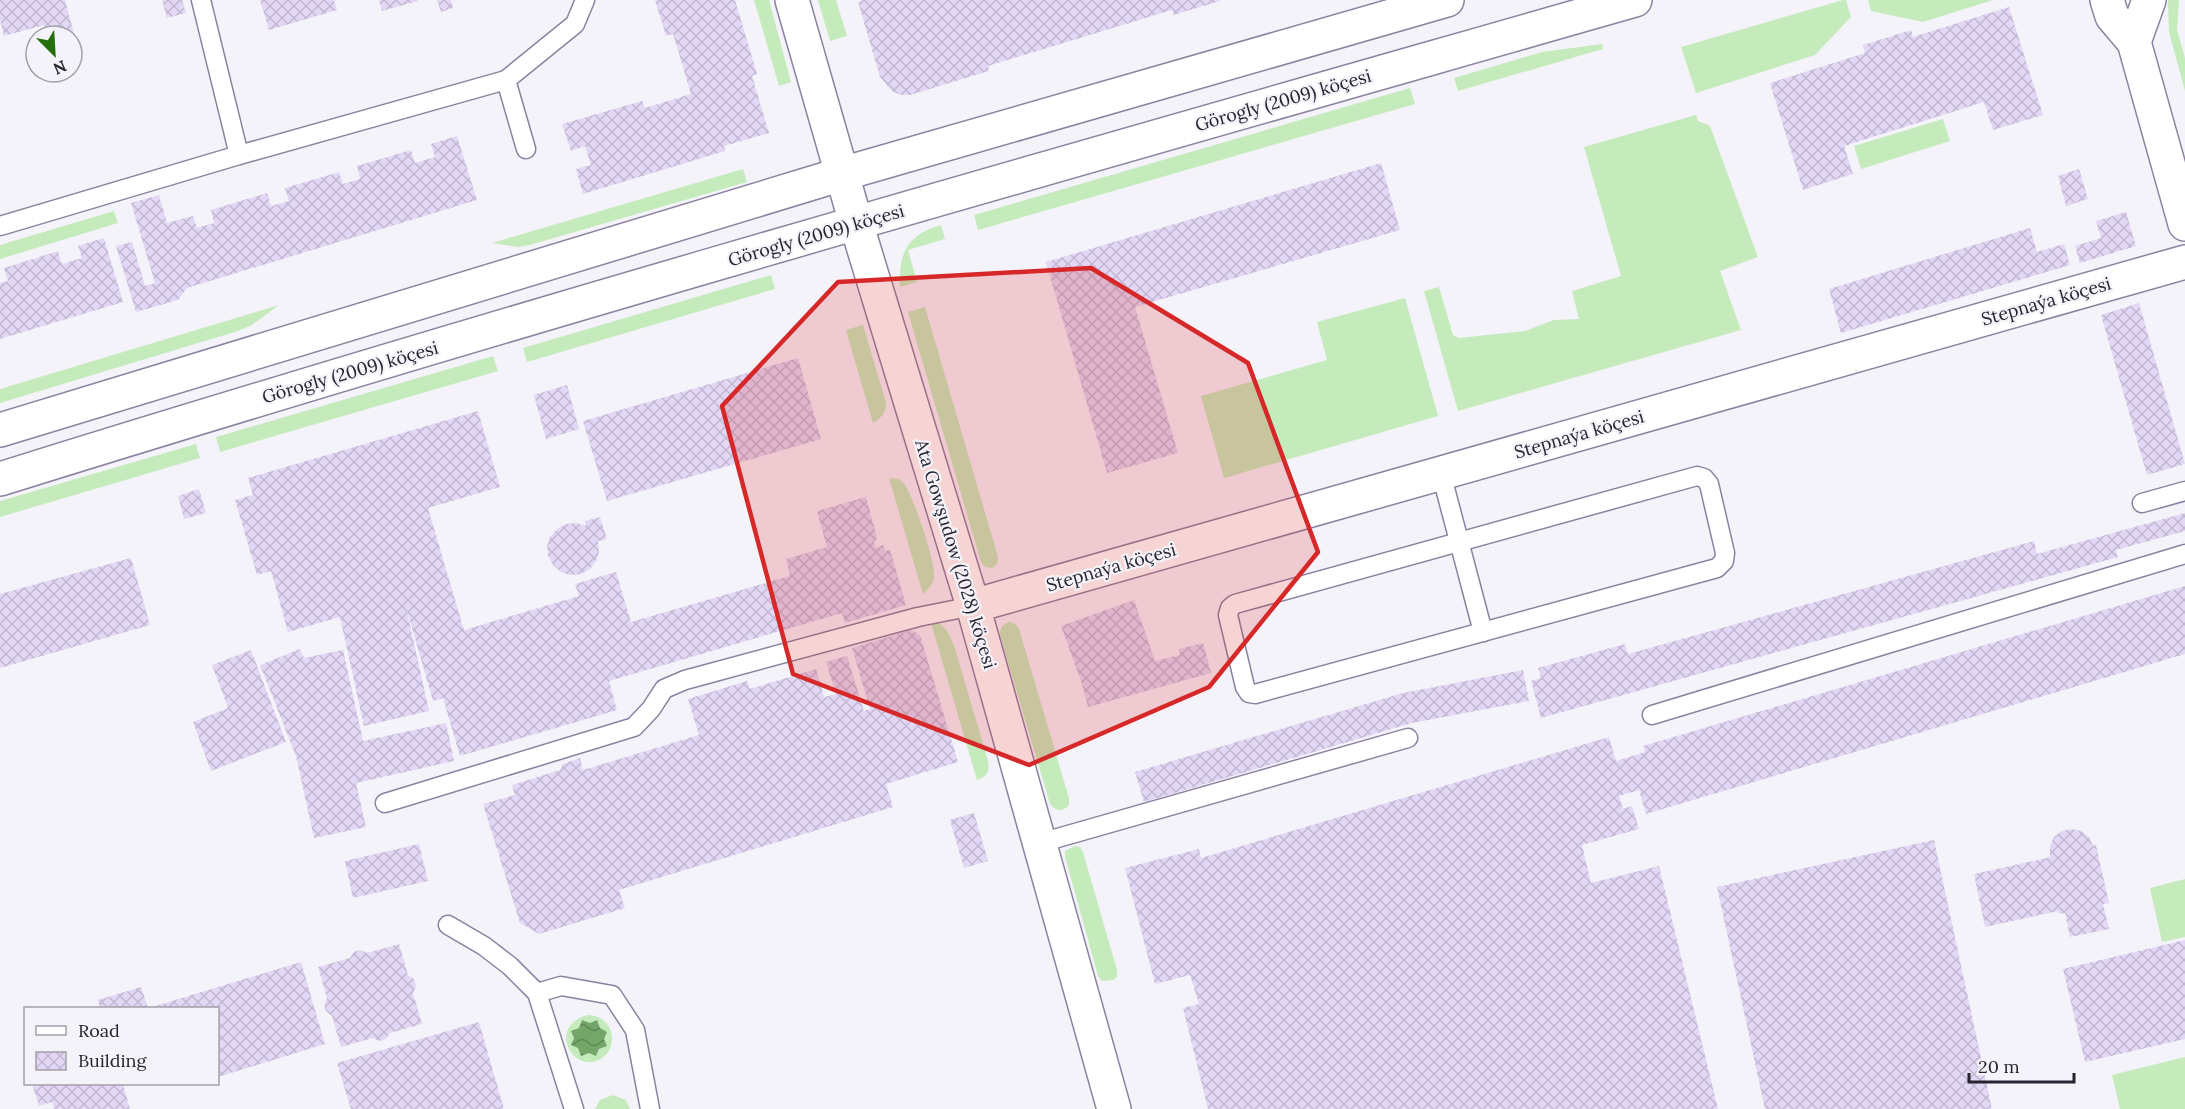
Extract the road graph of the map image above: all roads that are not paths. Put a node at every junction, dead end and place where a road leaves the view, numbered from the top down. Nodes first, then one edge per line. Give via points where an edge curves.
1 (201, 0) edge
2 (585, 0) edge
3 (792, 0) edge
4 (1448, 0) edge
5 (1635, 0) edge
6 (2107, 0) edge
7 (2149, 0) edge
8 (2134, 42) junction
9 (506, 80) junction
10 (526, 149) dead end
11 (239, 155) junction
12 (842, 174) junction
13 (856, 223) junction
14 (2185, 224) edge
15 (0, 226) edge
16 (2185, 262) edge
17 (0, 430) edge
18 (1441, 473) junction
19 (0, 479) edge
20 (2185, 491) edge
21 (2142, 503) dead end
22 (1458, 542) junction
23 (2185, 554) edge
24 (972, 606) junction
25 (1483, 632) junction
26 (1652, 715) dead end
27 (1408, 738) dead end
28 (385, 802) dead end
29 (1040, 843) junction
30 (448, 925) dead end
31 (537, 993) junction
32 (574, 1109) edge
33 (650, 1109) edge
34 (1114, 1109) edge

1 - 11 lane
2 - 9 lane via 575,24
3 - 12 main road, Ata Gowşudow (2028) köçesi
4 - 12 main road
5 - 13 main road, Görogly (2009) köçesi
6 - 8 main road via 2112,16
7 - 8 main road
8 - 14 main road
9 - 10 lane
9 - 11 lane
11 - 15 lane
12 - 13 main road, Ata Gowşudow (2028) köçesi
12 - 17 main road
13 - 19 main road, Görogly (2009) köçesi
13 - 24 main road, Ata Gowşudow (2028) köçesi
16 - 18 main road, Stepnaýa köçesi
18 - 22 lane
18 - 24 main road, Stepnaýa köçesi
20 - 21 lane
22 - 25 lane
22 - 25 lane via 1235,604 1228,615 1245,687 1255,694
22 - 25 lane via 1697,476 1708,484 1725,553 1717,568
23 - 26 lane
24 - 28 lane via 685,680 664,689 634,727
24 - 29 main road, Ata Gowşudow (2028) köçesi
27 - 29 lane
29 - 34 main road, Ata Gowşudow (2028) köçesi
30 - 31 lane via 492,952
31 - 32 lane
31 - 33 lane via 561,986 612,995 635,1030

